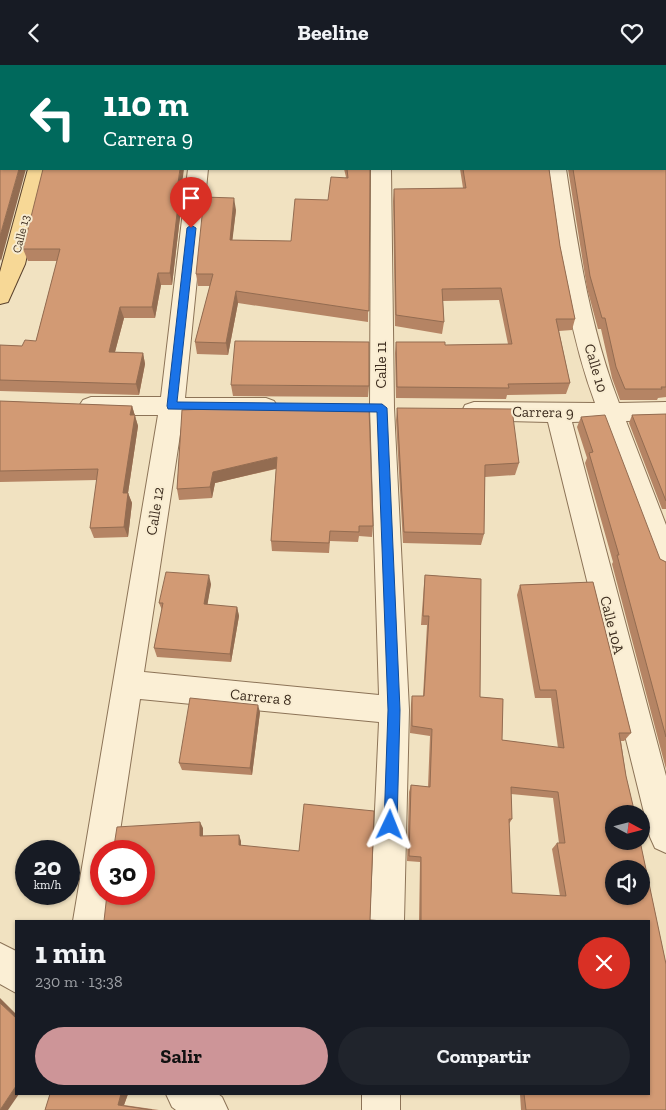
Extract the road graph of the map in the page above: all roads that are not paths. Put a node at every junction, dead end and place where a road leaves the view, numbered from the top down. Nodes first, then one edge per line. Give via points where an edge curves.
1 (38, 170) edge
2 (198, 170) edge
3 (381, 170) edge
4 (556, 170) edge
5 (0, 297) edge
6 (70, 406) edge
7 (172, 406) junction
8 (292, 407) edge
9 (450, 410) edge
10 (666, 411) edge
11 (610, 412) junction
12 (558, 413) junction
13 (666, 560) edge
14 (127, 684) junction
15 (394, 710) junction
16 (666, 837) edge
17 (90, 920) edge
18 (387, 920) edge
19 (0, 960) edge
20 (15, 974) edge
21 (186, 1095) edge
22 (382, 1095) edge
23 (209, 1110) edge
24 (381, 1110) edge

1 - 5 main road, Calle 13 via 14,264
2 - 7 street, Calle 12
3 - 15 street, Calle 11 via 382,408
4 - 11 street, Calle 10 via 574,288
6 - 7 street
7 - 8 street
7 - 14 street, Calle 12
9 - 12 street, Carrera 9
10 - 11 street, Carrera 9
11 - 12 street, Carrera 9
11 - 13 street, Calle 10
12 - 16 street, Calle 10A
14 - 15 street, Carrera 8
14 - 17 street, Calle 12
15 - 18 street, Calle 11
19 - 20 street
21 - 23 street
22 - 24 street

